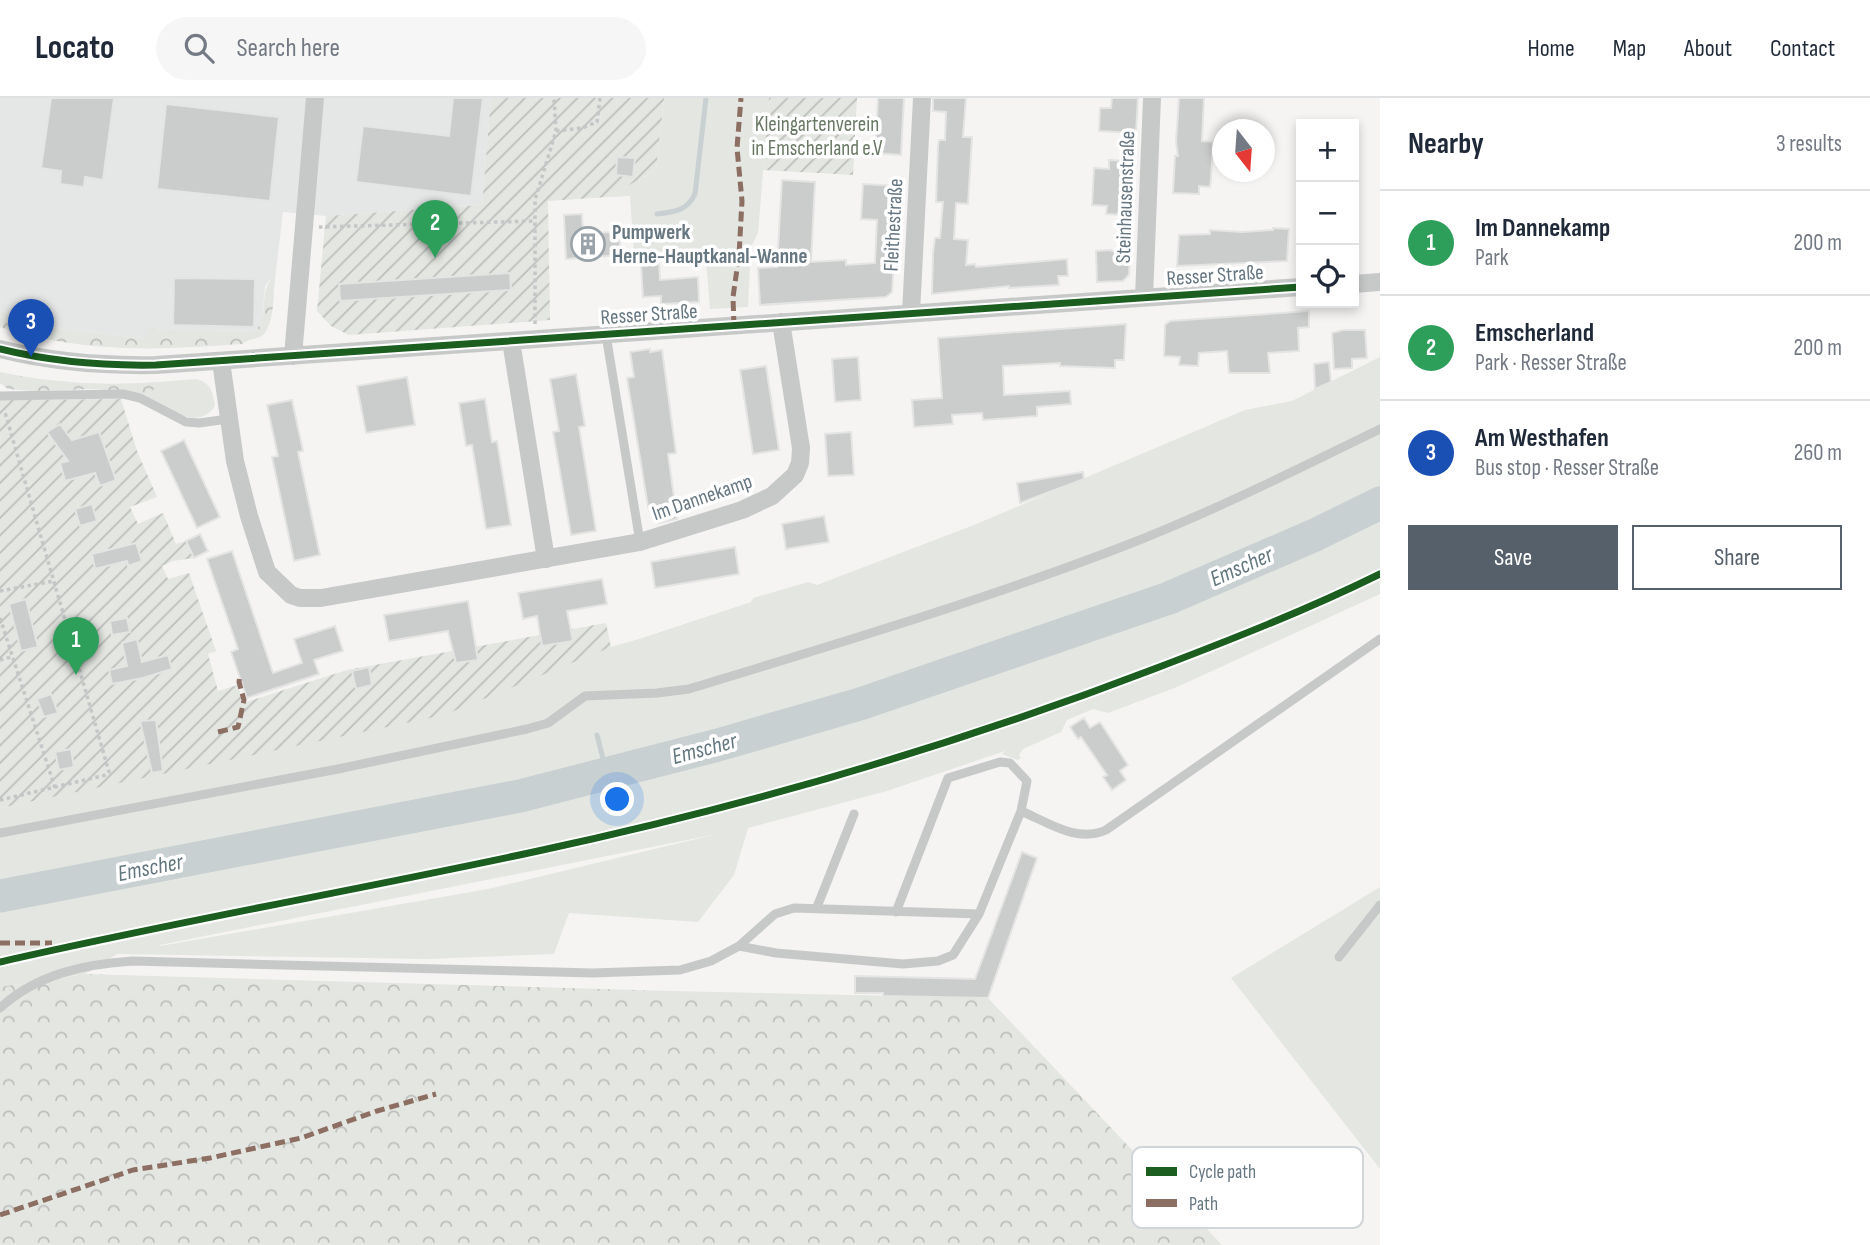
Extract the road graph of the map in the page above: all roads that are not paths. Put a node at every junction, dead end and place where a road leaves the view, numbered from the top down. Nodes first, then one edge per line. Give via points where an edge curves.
1 (316, 98) edge
2 (922, 98) edge
3 (1152, 98) edge
4 (1380, 282) edge
5 (1359, 284) edge
6 (1296, 287) edge
7 (1143, 297) junction
8 (911, 313) junction
9 (781, 322) junction
10 (606, 334) junction
11 (511, 341) junction
12 (0, 349) edge
13 (293, 356) junction
14 (221, 361) junction
15 (0, 396) edge
16 (229, 419) junction
17 (1380, 429) edge
18 (640, 542) junction
19 (546, 559) junction
20 (1380, 639) edge
21 (1021, 811) junction
22 (854, 814) dead end
23 (0, 833) edge
24 (1380, 905) edge
25 (817, 907) junction
26 (896, 912) junction
27 (979, 914) junction
28 (738, 946) junction
29 (1339, 957) dead end
30 (0, 1009) edge

1 - 13 street
2 - 8 street, Fleithestraße
3 - 7 street, Steinhausenstraße
4 - 5 street
6 - 7 street, Resser Straße
7 - 8 street, Resser Straße
8 - 9 street, Resser Straße
9 - 10 street, Resser Straße
9 - 18 street, Im Dannekamp via 801,448 795,475 772,496 742,510
10 - 11 street, Resser Straße
10 - 18 lane
11 - 13 street, Resser Straße
11 - 19 street
12 - 14 street, Resser Straße via 58,362 107,366
13 - 14 street, Resser Straße
14 - 16 street, Im Dannekamp
15 - 16 lane via 123,394 186,422
16 - 19 street, Im Dannekamp via 235,461 267,572 291,595 321,598
17 - 23 lane via 1119,548 922,617 689,689 585,696 548,723 527,729
18 - 19 street, Im Dannekamp
20 - 21 lane via 1107,830 1087,836 1074,834
21 - 26 lane via 1027,781 1010,763 948,778
21 - 27 lane
22 - 25 lane
24 - 29 lane
25 - 26 lane
25 - 28 lane via 775,914
26 - 27 lane
27 - 28 lane via 953,956 938,961 903,964
28 - 30 lane via 711,961 680,970 593,973 234,962 98,963 58,972

